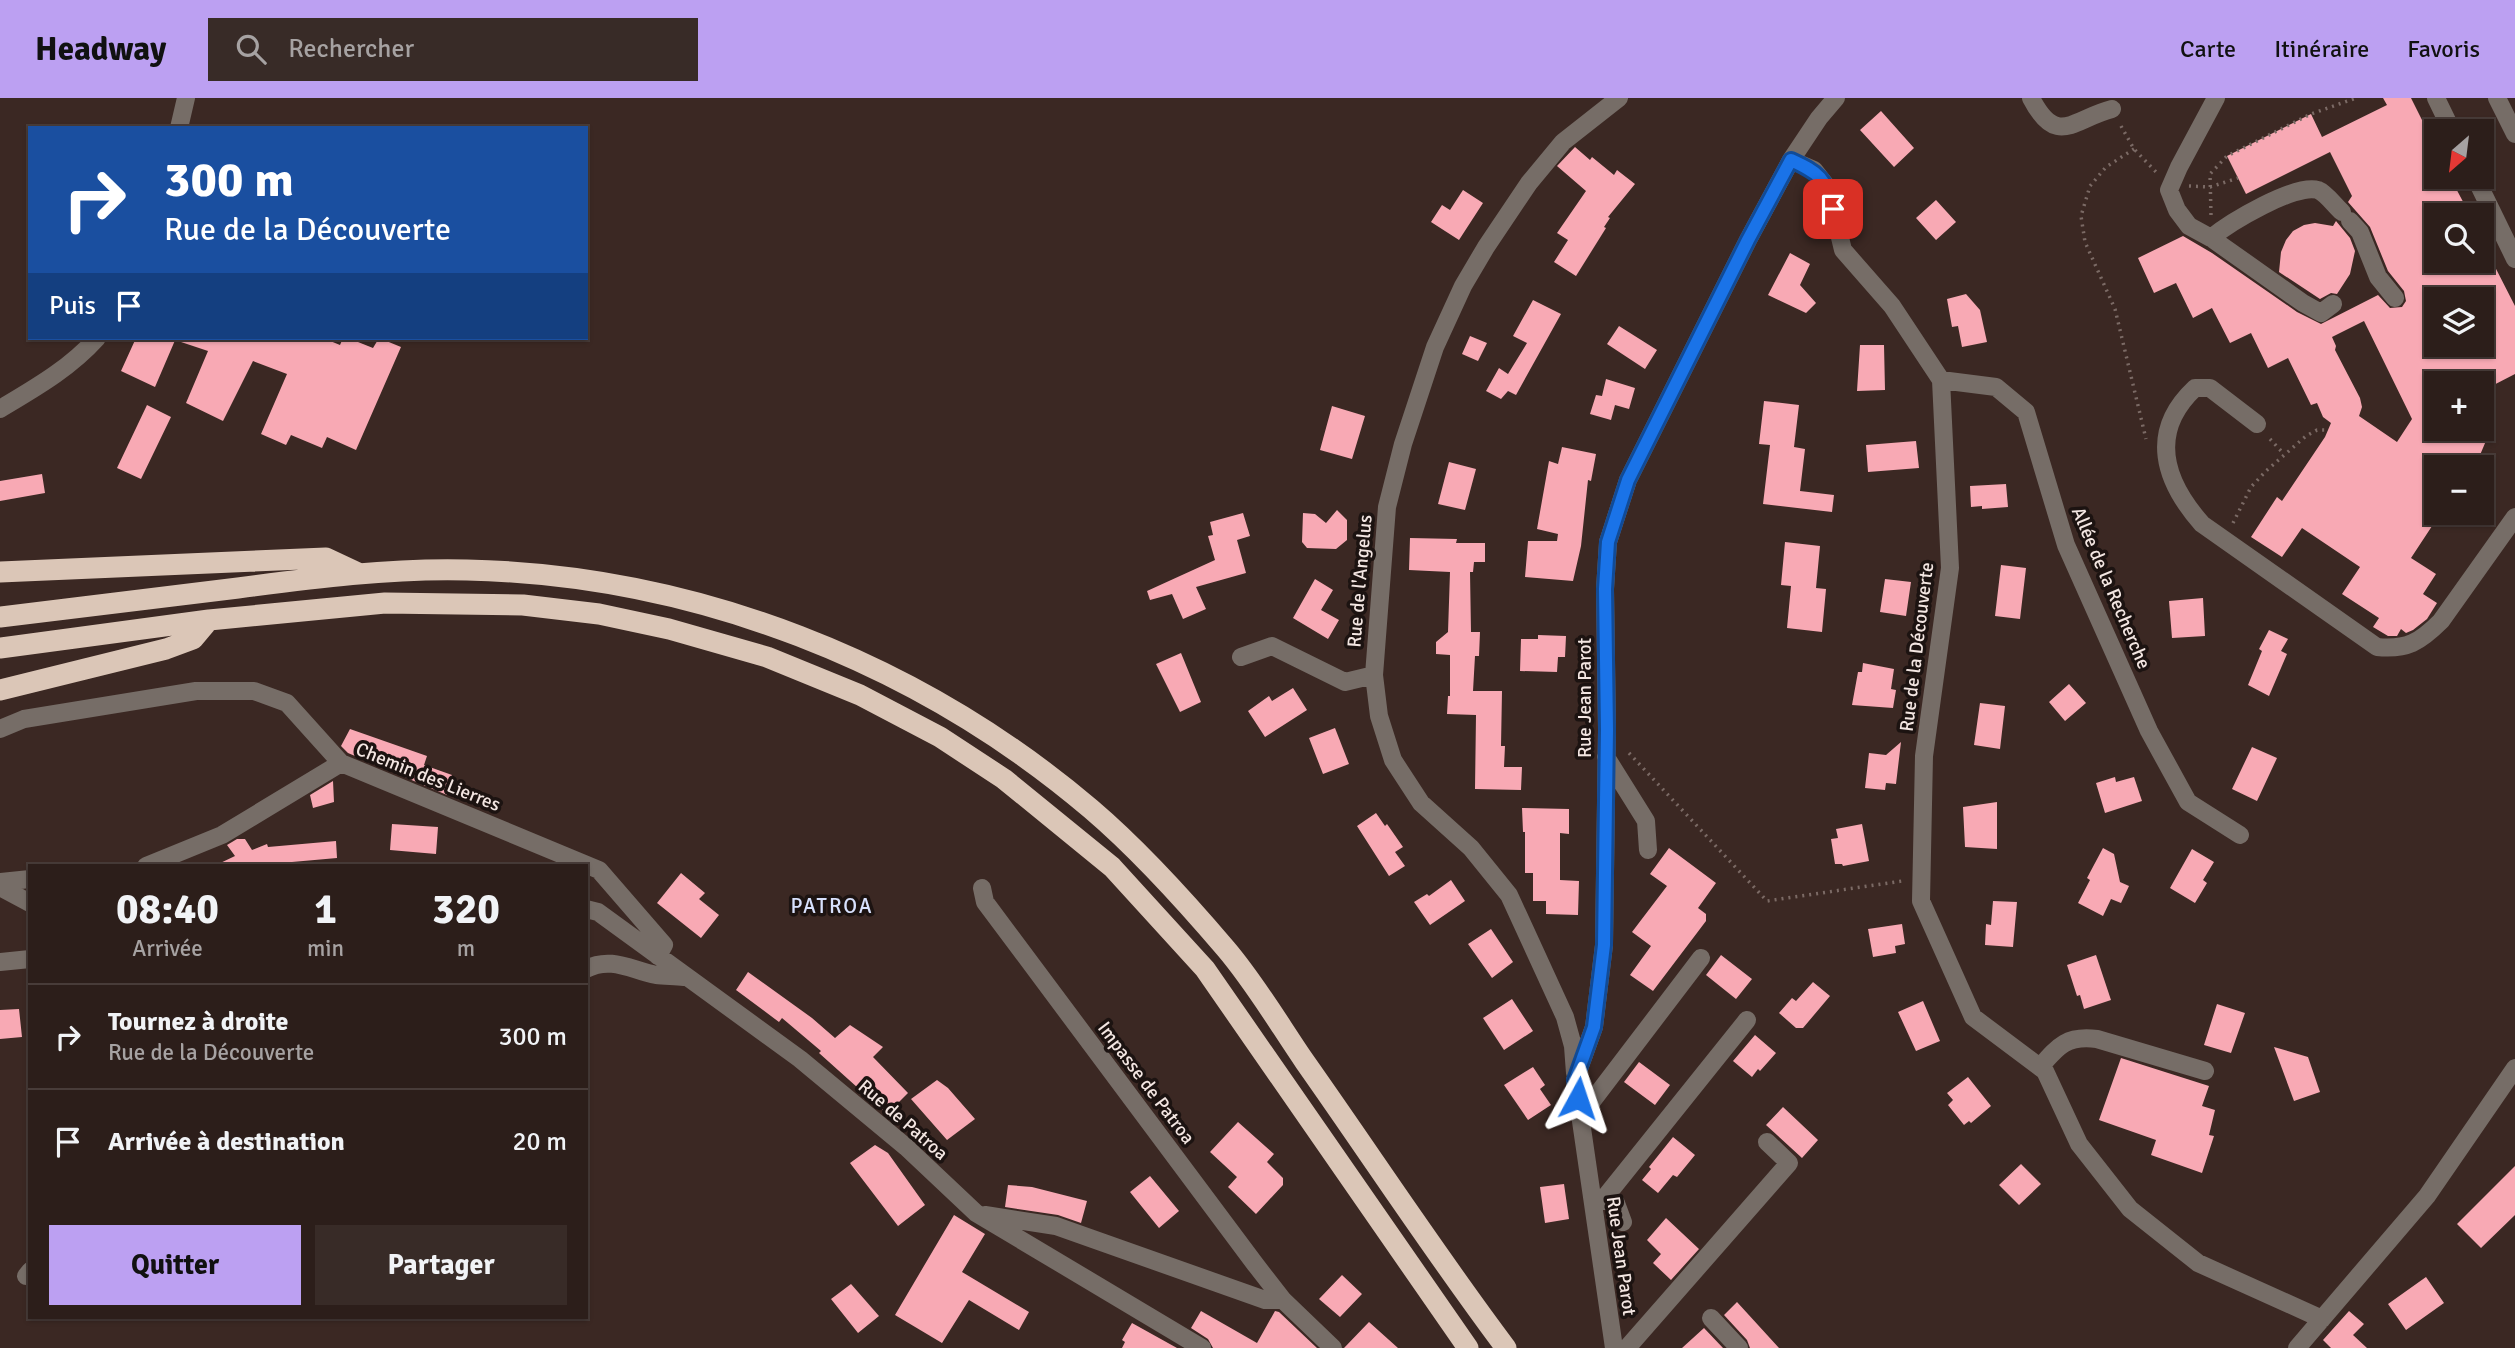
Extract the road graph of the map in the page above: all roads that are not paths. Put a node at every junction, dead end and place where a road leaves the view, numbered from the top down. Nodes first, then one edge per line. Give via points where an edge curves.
1 (1619, 98) edge
2 (1836, 98) edge
3 (2031, 98) edge
4 (2216, 98) edge
5 (2436, 98) edge
6 (2497, 98) edge
7 (2112, 109) dead end
8 (2446, 119) edge
9 (2515, 134) edge
10 (1791, 160) junction
11 (2481, 189) edge
12 (2211, 238) junction
13 (2515, 259) edge
14 (2395, 298) dead end
15 (2333, 304) dead end
16 (94, 340) edge
17 (1941, 380) junction
18 (0, 409) edge
19 (2257, 424) dead end
20 (2515, 517) edge
21 (0, 572) edge
22 (359, 574) junction
23 (0, 617) edge
24 (209, 620) junction
25 (0, 648) edge
26 (1241, 657) dead end
27 (1374, 675) junction
28 (0, 690) edge
29 (0, 729) edge
30 (1606, 757) junction
31 (341, 764) junction
32 (2240, 835) dead end
33 (1648, 850) dead end
34 (151, 864) edge
35 (584, 864) edge
36 (588, 865) edge
37 (28, 878) edge
38 (0, 885) edge
39 (982, 888) dead end
40 (28, 902) edge
41 (588, 910) edge
42 (658, 956) junction
43 (1701, 958) dead end
44 (28, 959) edge
45 (0, 962) edge
46 (588, 969) edge
47 (687, 977) junction
48 (1747, 1020) dead end
49 (2039, 1067) junction
50 (2515, 1068) edge
51 (2205, 1071) dead end
52 (1575, 1080) junction
53 (1580, 1117) junction
54 (1767, 1142) dead end
55 (1597, 1200) junction
56 (976, 1213) junction
57 (1623, 1223) dead end
58 (1283, 1300) junction
59 (1712, 1318) dead end
60 (2322, 1319) junction
61 (1202, 1348) edge
62 (1333, 1348) edge
63 (1468, 1348) edge
64 (1506, 1348) edge
65 (1614, 1348) edge
66 (1626, 1348) edge
67 (1739, 1348) edge
68 (2297, 1348) edge

1 - 27 street, Rue de l'Angelus via 1563,142 1529,183 1463,286 1435,347 1402,444 1387,507
2 - 10 street, Rue Jean Parot
3 - 7 street via 2045,121 2063,128
4 - 12 street via 2169,190 2189,226
5 - 8 street
6 - 9 street
10 - 17 street via 1814,170 1828,188 1843,250 1892,306
10 - 30 street, Rue Jean Parot via 1628,480 1608,542
11 - 13 street
12 - 14 street via 2228,224 2302,188 2320,190 2360,232 2378,277
12 - 15 street via 2321,313
16 - 18 street via 54,377
17 - 32 street, Allée de la Recherche via 1996,387 2026,412 2066,545 2150,731 2188,802
17 - 49 street, Rue de la Découverte via 1950,568 1924,756 1921,901 1973,1017
19 - 20 street via 2210,388 2194,388 2184,398 2167,434 2167,469 2184,504 2202,524 2377,648 2395,649 2426,636
21 - 22 highway via 326,558
22 - 23 highway
22 - 64 highway via 466,570 569,577 755,618 879,669 954,710 1022,755 1127,843 1228,951
24 - 25 highway
24 - 28 highway via 193,639 166,649
24 - 63 highway via 385,603 523,605 599,614 767,657 860,695 940,737 1004,779 1112,867 1205,969
26 - 27 street via 1272,646 1345,682
27 - 52 street, Rue de l'Angelus via 1379,716 1393,760 1421,803 1471,848 1509,895 1564,1017 1573,1046
29 - 31 street via 24,719 196,691 254,691 287,703
30 - 33 street via 1646,821
30 - 52 street, Rue Jean Parot via 1602,964 1594,1027
31 - 34 street, Chemin des Lierres via 222,835
31 - 35 street, Chemin des Lierres
36 - 42 street, Chemin des Lierres via 599,870 664,945
37 - 38 street
38 - 40 street
39 - 58 street, Impasse de Patroa via 985,901
41 - 42 street, Rue de Patroa
42 - 47 street, Rue de Patroa
43 - 53 street
44 - 45 street
46 - 47 street via 598,963 616,963 656,975
47 - 56 street, Rue de Patroa via 800,1059 906,1147
48 - 55 street
49 - 51 street via 2060,1044 2082,1037
49 - 60 street via 2080,1144 2130,1209 2198,1263
50 - 60 street via 2427,1196
52 - 53 street, Rue Jean Parot
53 - 55 street, Rue Jean Parot
54 - 66 street via 1789,1163
55 - 57 street via 1616,1203
55 - 65 street, Rue Jean Parot
56 - 58 street via 1056,1226 1265,1300
56 - 61 street, Rue de Patroa
58 - 62 street, Impasse de Patroa
59 - 67 street
60 - 68 street

